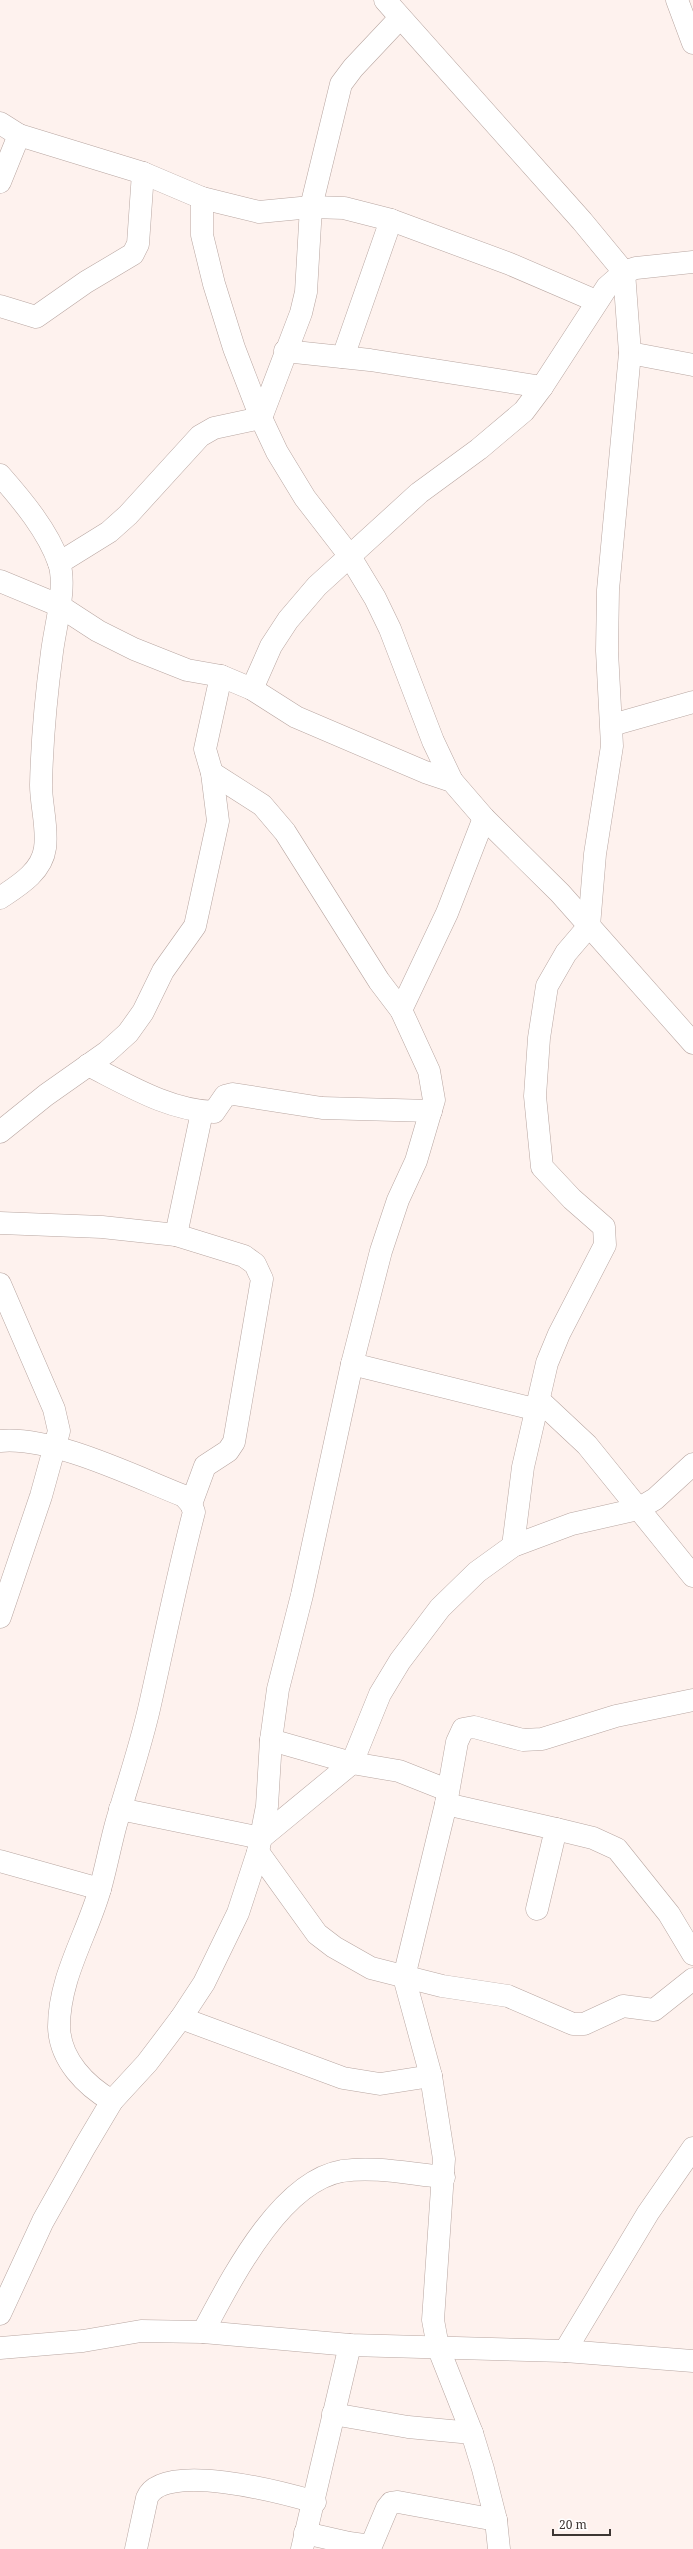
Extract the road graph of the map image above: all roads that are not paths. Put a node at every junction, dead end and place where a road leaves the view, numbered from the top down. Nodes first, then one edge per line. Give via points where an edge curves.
1 (385, 0) edge
2 (677, 0) edge
3 (400, 18) junction
4 (693, 43) edge
5 (0, 123) edge
6 (19, 135) junction
7 (144, 173) junction
8 (0, 182) edge
9 (202, 198) junction
10 (311, 207) junction
11 (391, 220) junction
12 (693, 262) edge
13 (624, 272) junction
14 (596, 301) junction
15 (0, 306) edge
16 (285, 351) junction
17 (630, 353) junction
18 (343, 356) junction
19 (693, 365) edge
20 (542, 387) junction
21 (261, 418) junction
22 (0, 475) edge
23 (348, 555) junction
24 (59, 563) junction
25 (0, 581) edge
26 (58, 605) junction
27 (221, 676) junction
28 (252, 689) junction
29 (693, 702) edge
30 (612, 725) junction
31 (212, 774) junction
32 (452, 781) junction
33 (484, 818) junction
34 (0, 898) edge
35 (589, 926) junction
36 (401, 1010) junction
37 (693, 1043) edge
38 (88, 1065) junction
39 (431, 1111) junction
40 (202, 1112) junction
41 (0, 1132) edge
42 (0, 1223) edge
43 (176, 1235) junction
44 (0, 1284) edge
45 (352, 1364) junction
46 (539, 1405) junction
47 (0, 1441) edge
48 (54, 1446) junction
49 (693, 1464) edge
50 (191, 1504) junction
51 (638, 1509) junction
52 (513, 1546) junction
53 (693, 1576) edge
54 (0, 1617) edge
55 (693, 1700) edge
56 (271, 1740) junction
57 (352, 1763) junction
58 (446, 1797) junction
59 (120, 1809) junction
60 (556, 1829) junction
61 (260, 1845) junction
62 (0, 1861) edge
63 (100, 1889) junction
64 (537, 1909) dead end
65 (693, 1954) edge
66 (404, 1977) junction
67 (693, 1979) edge
68 (181, 2018) junction
69 (431, 2076) junction
70 (112, 2101) junction
71 (693, 2148) edge
72 (444, 2177) junction
73 (0, 2314) edge
74 (203, 2332) junction
75 (350, 2345) junction
76 (438, 2347) junction
77 (0, 2348) edge
78 (565, 2351) junction
79 (693, 2361) edge
80 (333, 2414) junction
81 (472, 2433) junction
82 (315, 2502) junction
83 (496, 2520) junction
84 (304, 2541) edge
85 (136, 2549) edge
86 (499, 2549) edge

1 - 3 street
2 - 4 street
3 - 10 street via 341,84
3 - 13 street via 582,220
5 - 6 street
6 - 7 street
6 - 8 street
7 - 9 street
7 - 15 street via 138,244 133,254 86,282 36,318
9 - 10 street via 259,212
9 - 21 street via 202,235 214,284 234,348
10 - 11 street via 344,208
10 - 16 street via 306,292 301,313
11 - 14 street via 510,264
11 - 18 street
12 - 13 street via 636,268
13 - 14 street
13 - 17 street
14 - 20 street
16 - 18 street
16 - 21 street
17 - 19 street
17 - 30 street via 608,590 607,651
18 - 20 street
20 - 23 street via 524,411 500,433 419,492
21 - 23 street via 277,452 305,498
21 - 24 street via 214,428 200,436 128,515 109,532
22 - 24 street via 39,525
23 - 28 street via 288,620 271,646
23 - 32 street via 375,598 390,629 433,741
24 - 26 street via 63,583
25 - 26 street
26 - 27 street via 98,631 134,649 187,670
26 - 34 street via 43,736 41,786 45,848 34,871 21,884
27 - 28 street
27 - 31 street via 205,749
28 - 32 street via 296,717
29 - 30 street
30 - 35 street via 612,746 595,854
31 - 36 street via 262,805 285,832 374,975
31 - 38 street via 218,821 195,926 163,971 143,1012 128,1033
32 - 33 street via 473,802
33 - 35 street via 560,893
33 - 36 street via 447,913
35 - 37 street
35 - 46 street via 566,953 547,986 539,1038 535,1096 542,1167 567,1194 604,1227 606,1236 547,1364
36 - 39 street via 429,1071 434,1100
38 - 40 street via 147,1095 181,1108
38 - 41 street
39 - 40 street via 322,1108 233,1094 225,1096 214,1112
39 - 45 street via 416,1160 398,1200 381,1251
40 - 43 street
42 - 43 street via 102,1227
43 - 50 street via 244,1256 256,1264 262,1279 234,1442 228,1451 205,1466
44 - 48 street via 54,1409 59,1431
45 - 46 street
45 - 56 street via 299,1609 278,1689
46 - 51 street via 587,1445
46 - 52 street via 523,1467
47 - 48 street via 14,1440
48 - 50 street via 184,1496
48 - 54 street via 41,1496
49 - 51 street via 655,1498
50 - 59 street via 194,1512 172,1597 149,1708
51 - 52 street via 572,1524
51 - 53 street
52 - 57 street via 477,1572 440,1608 400,1661 380,1694
55 - 58 street via 616,1716 542,1739 523,1740 474,1726 464,1729 457,1742
56 - 57 street
56 - 61 street via 267,1806
57 - 58 street via 399,1771
57 - 61 street
58 - 60 street
58 - 66 street
59 - 61 street
59 - 63 street
60 - 64 street
60 - 65 street via 593,1838 617,1849 669,1914
61 - 66 street via 317,1934 334,1947 372,1968
61 - 68 street via 238,1913 204,1982
62 - 63 street
63 - 70 street via 66,1979 59,2028 64,2048 78,2074 93,2090
66 - 67 street via 442,1986 508,1996 573,2024 584,2024 623,2006 654,2010
66 - 69 street
68 - 69 street via 343,2078 380,2084
68 - 70 street via 147,2063
69 - 72 street via 444,2159
70 - 73 street via 43,2220
71 - 78 street via 648,2213
72 - 74 street via 368,2169 340,2172 316,2182 288,2202 240,2262
72 - 76 street via 433,2298 433,2320
74 - 75 street
74 - 77 street via 141,2331 83,2341
75 - 76 street
75 - 80 street
76 - 78 street
76 - 81 street
78 - 79 street
80 - 81 street via 408,2427
80 - 82 street
81 - 83 street
82 - 84 street
82 - 85 street via 259,2487 231,2483 195,2480 157,2485 149,2492 147,2498
83 - 84 street via 398,2502 391,2503 387,2508 371,2546
83 - 86 street

